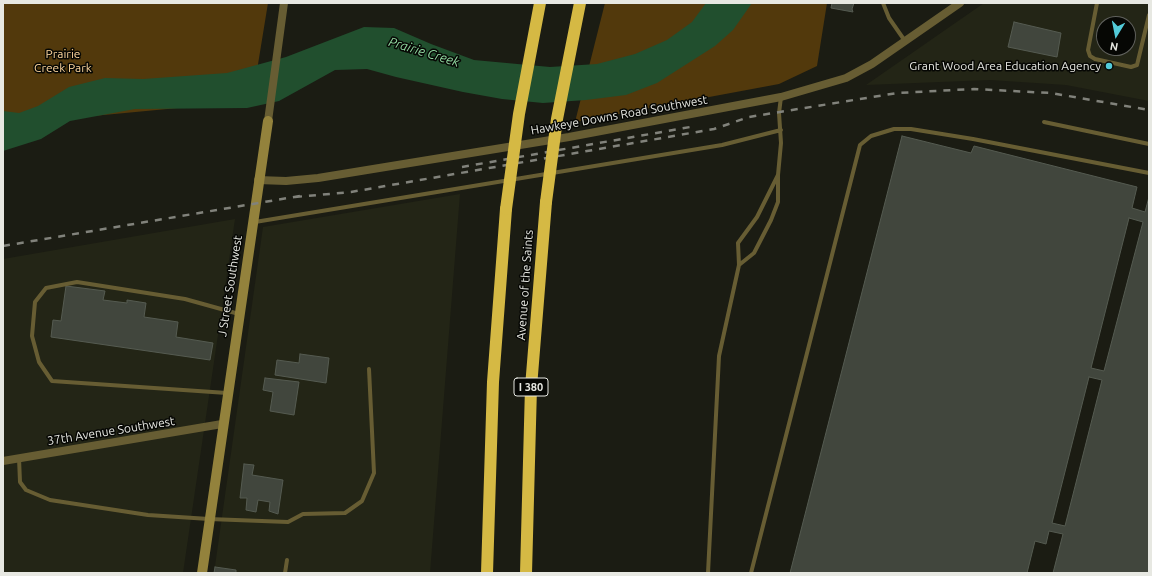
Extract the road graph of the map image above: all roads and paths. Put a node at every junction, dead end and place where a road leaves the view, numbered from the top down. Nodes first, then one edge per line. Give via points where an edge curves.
1 (284, 3) edge
2 (540, 3) edge
3 (580, 3) edge
4 (883, 3) edge
5 (960, 3) edge
6 (1097, 3) edge
7 (1149, 15) edge
8 (905, 41) junction
9 (781, 97) junction
10 (268, 121) joint
11 (1044, 122) dead end
12 (781, 130) junction
13 (1149, 144) edge
14 (1149, 173) edge
15 (778, 175) junction
16 (258, 180) junction
17 (252, 223) junction
18 (739, 265) junction
19 (239, 314) junction
20 (369, 368) dead end
21 (227, 393) junction
22 (222, 424) junction
23 (19, 458) junction
24 (3, 461) edge
25 (209, 519) junction
26 (287, 560) dead end
27 (202, 573) edge
28 (285, 573) edge
29 (487, 573) edge
30 (526, 573) edge
31 (708, 573) edge
32 (751, 573) edge

1 - 10 street, J Street Southwest
2 - 29 highway, Avenue of the Saints, bridge via 519,114 506,209 493,382
3 - 30 highway, Avenue of the Saints / I 380, bridge via 557,119 546,202 531,387
4 - 8 lane via 889,18
5 - 8 street, Hawkeye Downs Road Southwest
6 - 7 lane via 1088,50 1090,56 1095,59 1131,67 1137,65
8 - 9 street, Hawkeye Downs Road Southwest via 846,78
9 - 12 lane
9 - 16 street, Hawkeye Downs Road Southwest via 569,137 325,177 286,182
10 - 16 street, J Street Southwest
11 - 13 lane
12 - 15 lane
12 - 17 lane via 722,144
14 - 32 lane via 911,129 894,129 871,136 860,145
15 - 18 lane via 757,217 738,242
15 - 18 lane via 778,202 769,226 754,253
16 - 17 street, J Street Southwest
17 - 19 street, J Street Southwest
18 - 31 lane via 719,356
19 - 21 street, J Street Southwest
19 - 21 lane via 185,299 77,282 46,288 35,302 32,336 39,362 52,381
20 - 25 lane via 374,473 362,501 345,513 303,514 288,522
21 - 22 street, J Street Southwest
22 - 23 street, 37th Avenue Southwest
22 - 25 street, J Street Southwest
23 - 24 street, 37th Avenue Southwest
23 - 25 lane via 20,482 26,490 50,500 148,515
25 - 27 street, J Street Southwest
26 - 28 lane

